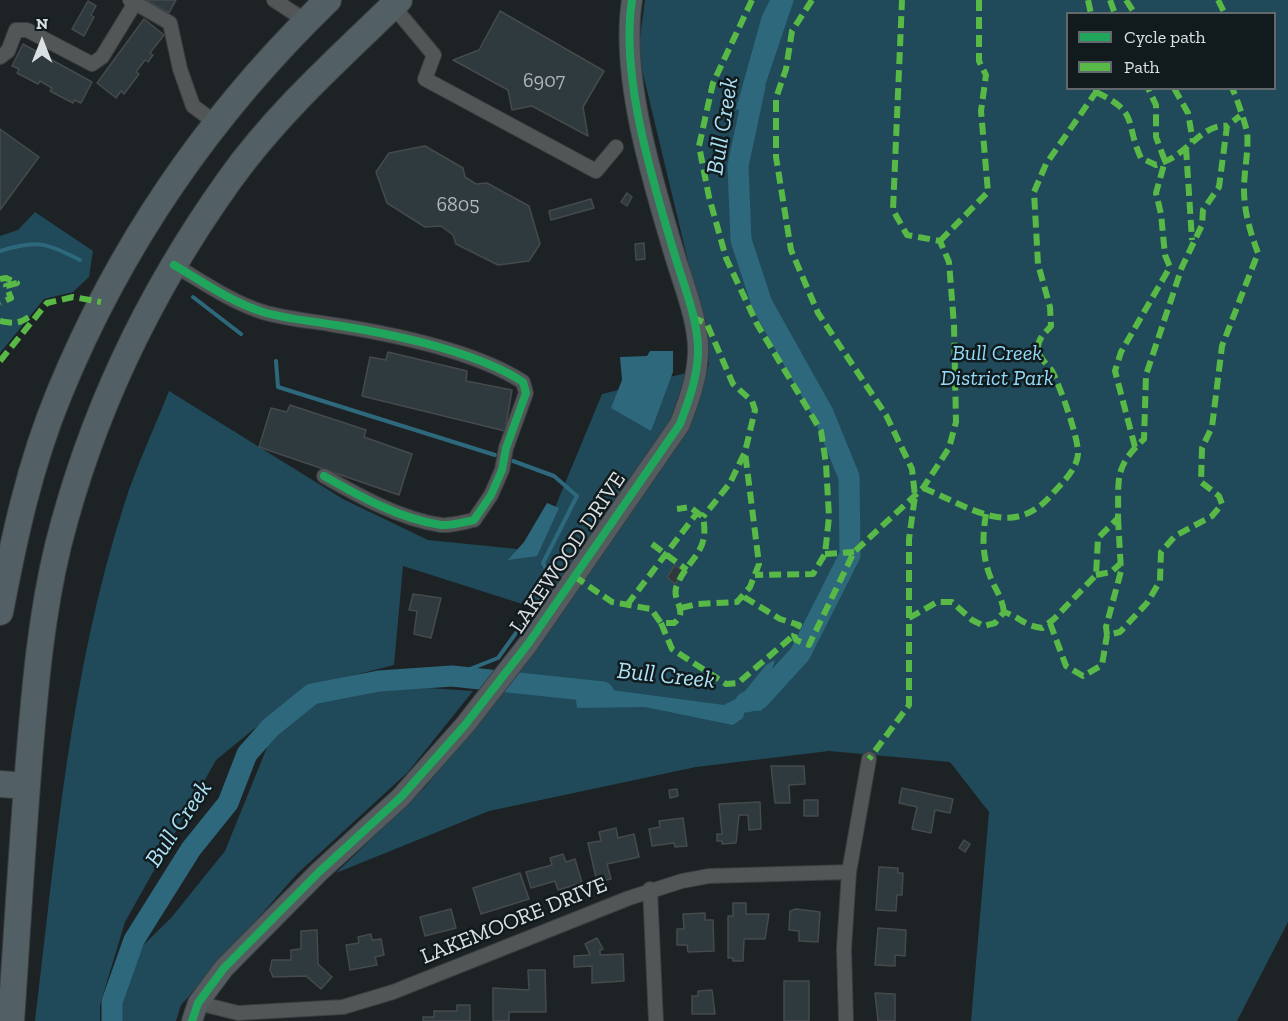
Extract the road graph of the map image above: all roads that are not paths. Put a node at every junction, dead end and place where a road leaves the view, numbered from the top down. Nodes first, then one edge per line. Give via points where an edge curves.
1 (274, 0) edge
2 (328, 0) edge
3 (632, 0) edge
4 (133, 1) edge
5 (396, 3) edge
6 (306, 21) junction
7 (0, 57) edge
8 (216, 123) junction
9 (616, 147) dead end
10 (174, 265) junction
11 (324, 476) dead end
12 (0, 612) edge
13 (869, 759) dead end
14 (0, 784) edge
15 (27, 786) junction
16 (849, 872) junction
17 (650, 889) junction
18 (195, 1012) edge
19 (11, 1021) edge
20 (656, 1021) edge
21 (846, 1021) edge

1 - 6 street
2 - 6 highway
3 - 18 street, LAKEWOOD DRIVE via 630,48 640,120 698,351 694,388 680,424 528,644 465,725 401,797 319,872 224,968
4 - 7 street via 102,57 92,64 27,30 16,30 8,51
4 - 8 street via 170,23 193,106
5 - 9 street via 434,55 424,79 596,171
5 - 10 highway via 283,116 229,180
6 - 8 highway
8 - 12 highway via 156,206 124,260 64,384 31,476
10 - 11 street via 238,304 454,352 523,382 526,393 502,470 474,520 443,525 410,516 365,499
10 - 15 highway via 112,384 69,506 40,645
13 - 16 street
14 - 15 highway
15 - 19 highway
16 - 17 street, LAKEMOORE DRIVE via 709,876
16 - 21 street via 844,949
17 - 18 street, LAKEMOORE DRIVE via 364,1003 238,1013
17 - 20 street

